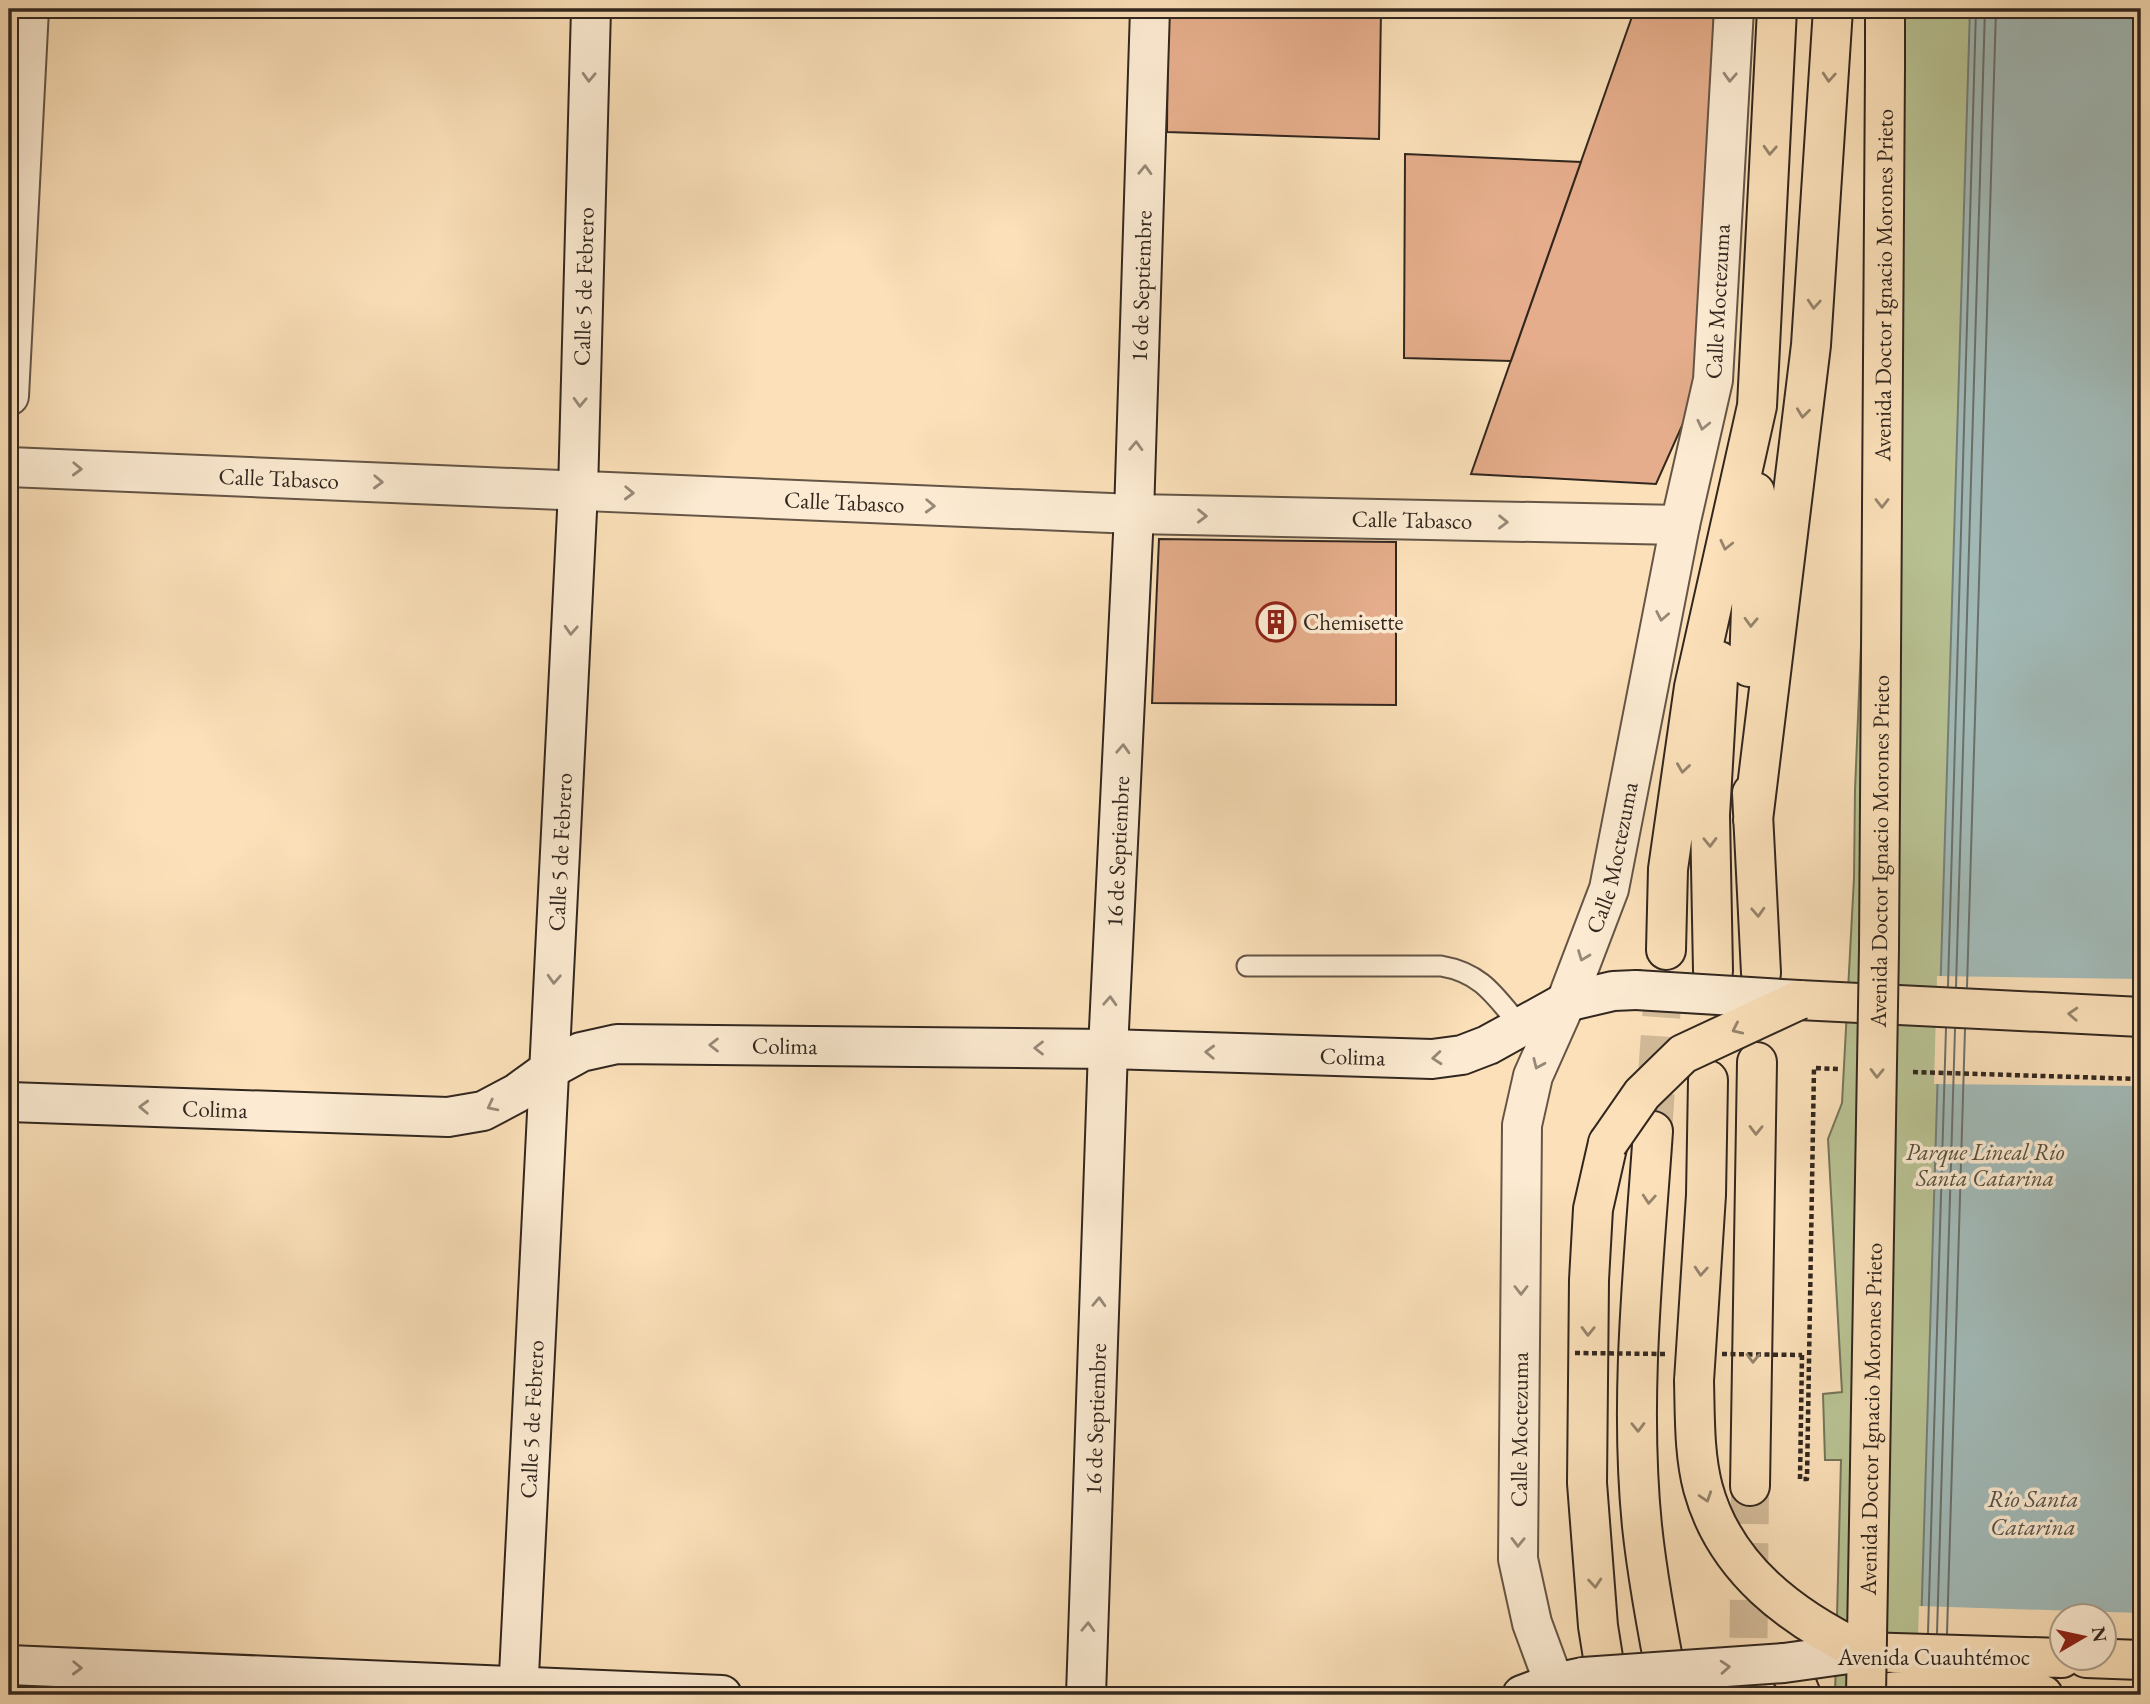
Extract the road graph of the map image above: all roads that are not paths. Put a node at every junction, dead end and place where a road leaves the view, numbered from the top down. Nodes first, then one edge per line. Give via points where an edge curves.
1 (29, 9) edge
2 (591, 9) edge
3 (1150, 9) edge
4 (1734, 9) edge
5 (1777, 9) edge
6 (1833, 9) edge
7 (1885, 9) edge
8 (9, 397) edge
9 (1757, 406) junction
10 (9, 467) edge
11 (578, 491) junction
12 (1134, 514) junction
13 (1681, 526) junction
14 (1712, 604) junction
15 (1753, 820) junction
16 (1666, 950) tunnel mouth
17 (1247, 966) dead end
18 (1713, 971) dead end
19 (1761, 972) dead end
20 (1799, 1000) junction
21 (1566, 1002) junction
22 (2141, 1017) edge
23 (1521, 1027) junction
24 (1108, 1049) junction
25 (1757, 1062) dead end
26 (550, 1069) junction
27 (1708, 1080) dead end
28 (9, 1102) edge
29 (1653, 1131) tunnel mouth
30 (1750, 1486) tunnel mouth
31 (1863, 1652) junction
32 (2048, 1658) edge
33 (2118, 1659) edge
34 (2141, 1660) edge
35 (9, 1665) edge
36 (1793, 1679) edge
37 (1565, 1689) edge
38 (518, 1691) edge
39 (722, 1695) edge
40 (1086, 1695) edge
41 (1670, 1695) edge
42 (1867, 1695) edge
43 (2043, 1695) edge

1 - 8 street
2 -> 11 street, Calle 5 de Febrero
12 -> 3 street, 16 de Septiembre
4 -> 13 street, Calle Moctezuma via 1713,380
5 -> 9 highway
6 -> 15 highway via 1811,345
7 -> 42 highway, Avenida Doctor Ignacio Morones Prieto, bridge via 1879,949
9 -> 14 highway
9 -> 15 highway via 1748,708
10 -> 11 street, Calle Tabasco
11 -> 12 street, Calle Tabasco
11 -> 26 street, Calle 5 de Febrero
12 -> 13 street, Calle Tabasco
24 -> 12 street, 16 de Septiembre
13 -> 21 street, Calle Moctezuma via 1609,888
14 -> 16 highway via 1694,687 1668,869
14 -> 18 highway via 1720,653 1710,814
15 -> 19 highway
17 - 23 lane via 1459,969 1485,984
20 - 21 street, Colima, bridge via 1636,990
22 -> 20 highway
20 -> 37 highway, bridge via 1683,1054 1642,1094 1608,1143 1593,1209 1589,1280 1587,1483 1598,1626
21 - 23 street, Colima
21 -> 37 street, Calle Moctezuma via 1533,1076 1522,1125 1518,1559 1532,1623
23 -> 24 street, Colima via 1462,1055 1432,1059
24 -> 26 street, Colima via 617,1044 582,1052
40 -> 24 street, 16 de Septiembre
25 -> 30 highway
26 -> 28 street, Colima via 483,1111 449,1117
26 - 38 street, Calle 5 de Febrero
27 -> 31 highway, bridge via 1706,1195 1693,1381 1703,1487 1728,1545 1756,1579 1787,1609
29 -> 41 highway via 1638,1425 1642,1526
31 - 32 highway, Avenida Cuauhtémoc
31 - 36 street, Avenida Cuauhtémoc, bridge
33 - 34 highway
35 -> 38 street
37 -> 36 street, Avenida Cuauhtémoc, bridge
38 - 39 street
42 - 43 highway via 1897,1691

